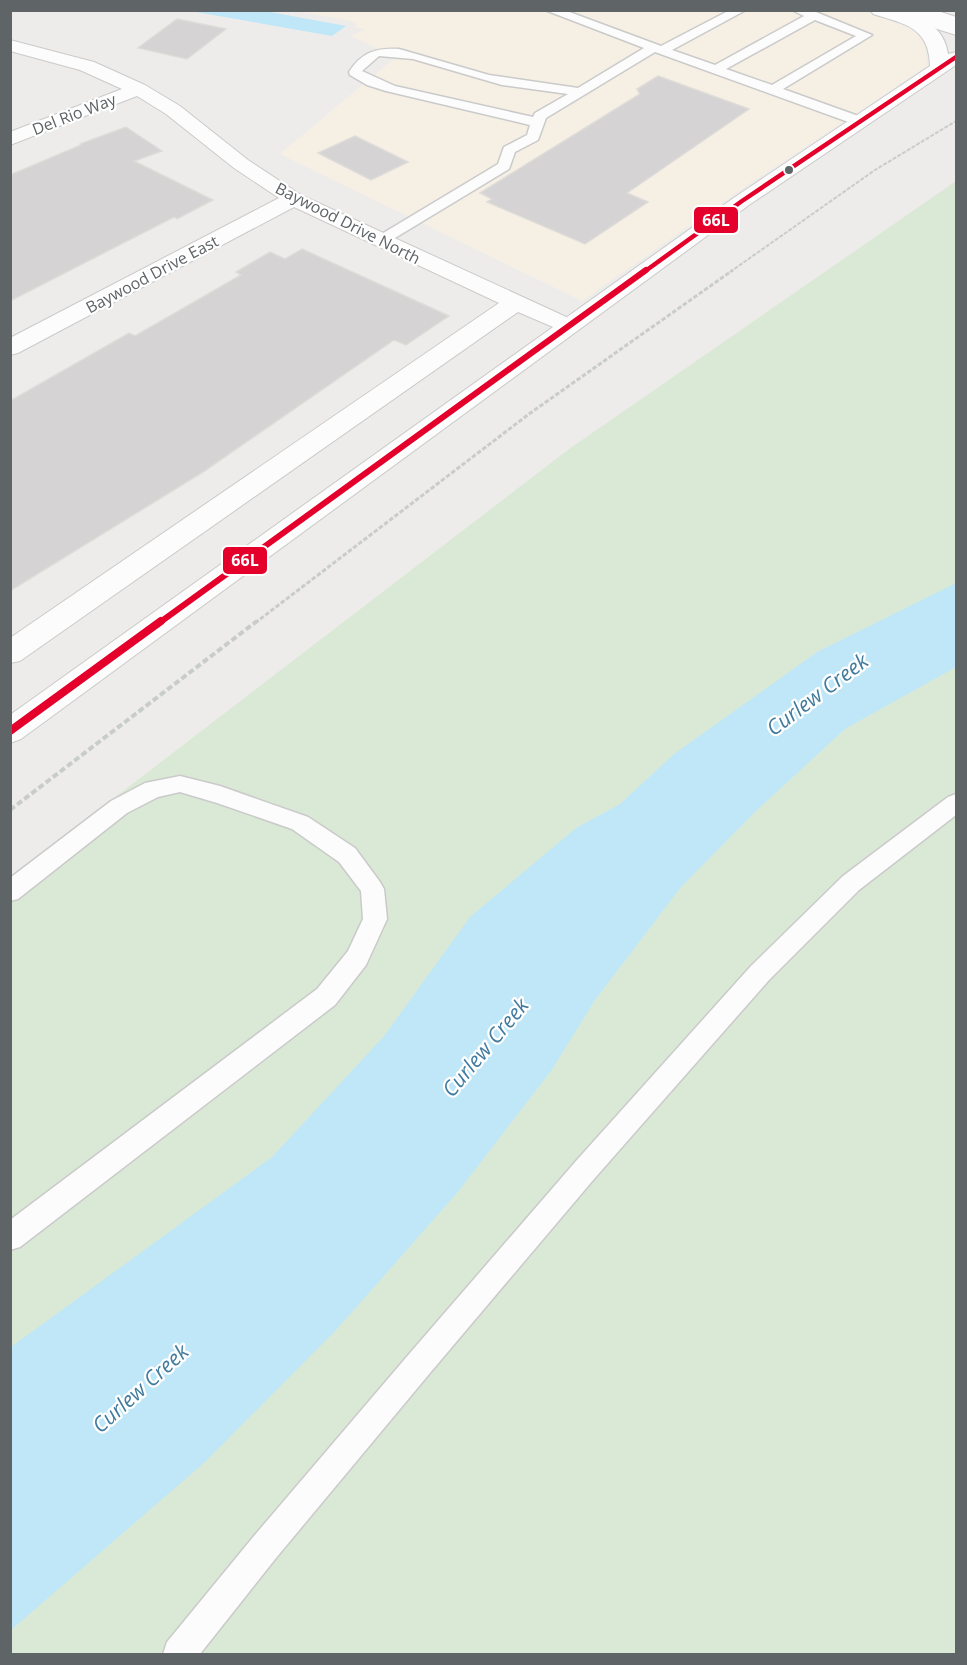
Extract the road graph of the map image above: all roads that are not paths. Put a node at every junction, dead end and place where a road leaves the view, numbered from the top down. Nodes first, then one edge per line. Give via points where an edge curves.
1 (551, 10) edge
2 (740, 10) edge
3 (798, 10) edge
4 (879, 10) edge
5 (896, 10) edge
6 (914, 10) edge
7 (814, 16) junction
8 (957, 22) edge
9 (957, 30) edge
10 (10, 45) edge
11 (658, 49) junction
12 (957, 57) edge
13 (716, 69) junction
14 (940, 69) junction
15 (138, 89) junction
16 (773, 90) junction
17 (580, 92) junction
18 (859, 121) junction
19 (538, 122) junction
20 (10, 139) edge
21 (294, 200) junction
22 (380, 241) junction
23 (515, 303) junction
24 (567, 326) junction
25 (10, 348) edge
26 (10, 653) edge
27 (10, 731) edge
28 (957, 802) edge
29 (10, 892) edge
30 (10, 1237) edge
31 (179, 1654) edge

1 - 11 lane
2 - 11 lane
3 - 7 lane
4 - 14 street via 929,33 937,43
5 - 9 street
6 - 8 street
7 - 13 lane
7 - 16 lane via 866,34
10 - 15 street, Baywood Drive North via 87,66
11 - 13 lane
11 - 17 lane
12 - 14 street
13 - 16 lane
14 - 18 street
15 - 20 street, Del Rio Way
15 - 21 street, Baywood Drive North via 173,110
16 - 18 lane
17 - 19 lane via 540,116
17 - 19 lane via 501,81 381,52 361,61 355,72 366,81 394,89
18 - 24 street
19 - 22 lane via 533,137 509,150 504,166
21 - 22 street, Baywood Drive North
21 - 25 street, Baywood Drive East
22 - 23 street, Baywood Drive North
23 - 24 street, Baywood Drive North
23 - 26 street
24 - 27 street
28 - 31 lane via 851,883 760,974 420,1363
29 - 30 lane via 119,807 153,789 180,784 300,823 347,855 372,889 375,920 357,958 326,997

